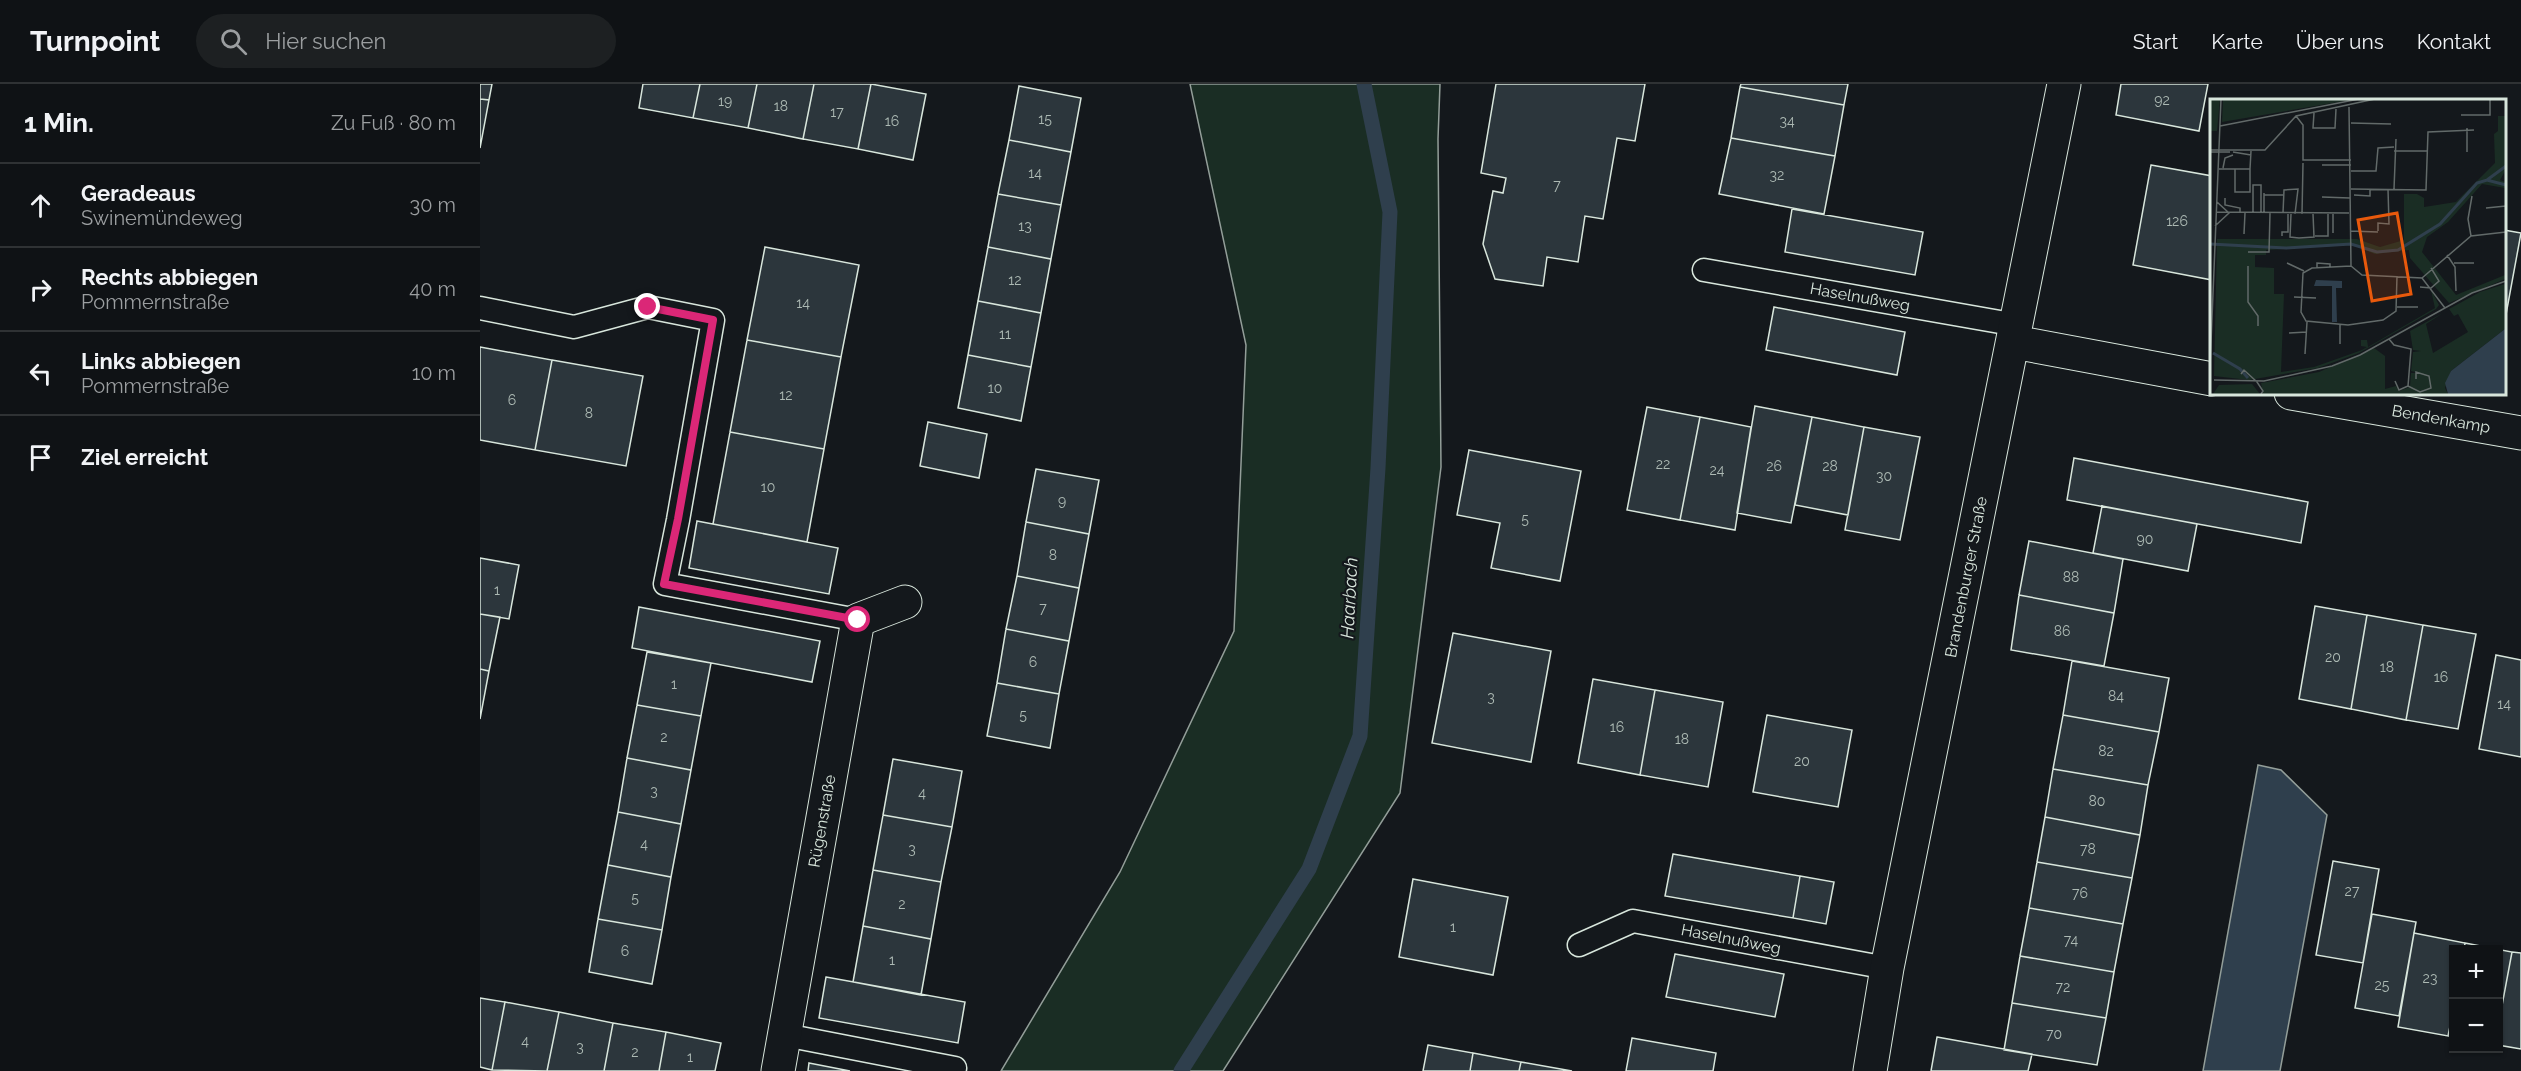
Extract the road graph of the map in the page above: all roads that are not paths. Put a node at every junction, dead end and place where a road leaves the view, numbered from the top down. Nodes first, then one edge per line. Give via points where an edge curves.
1 (2064, 84) edge
2 (1704, 270) dead end
3 (480, 308) edge
4 (2015, 334) junction
5 (2210, 379) edge
6 (2297, 394) edge
7 (2521, 433) edge
8 (905, 602) dead end
9 (858, 620) junction
10 (1579, 945) dead end
11 (1887, 968) junction
12 (785, 1035) junction
13 (955, 1068) dead end
14 (778, 1071) edge
15 (1870, 1071) edge

1 - 4 street, Brandenburger Straße
2 - 4 lane, Haselnußweg
3 - 9 lane via 574,327 648,307 713,320 664,584
4 - 5 street
4 - 11 street, Brandenburger Straße
6 - 7 street, Bendenkamp
8 - 9 street
9 - 12 street, Rügenstraße
10 - 11 lane, Haselnußweg via 1633,921
11 - 15 street, Brandenburger Straße
12 - 13 lane
12 - 14 street, Rügenstraße

